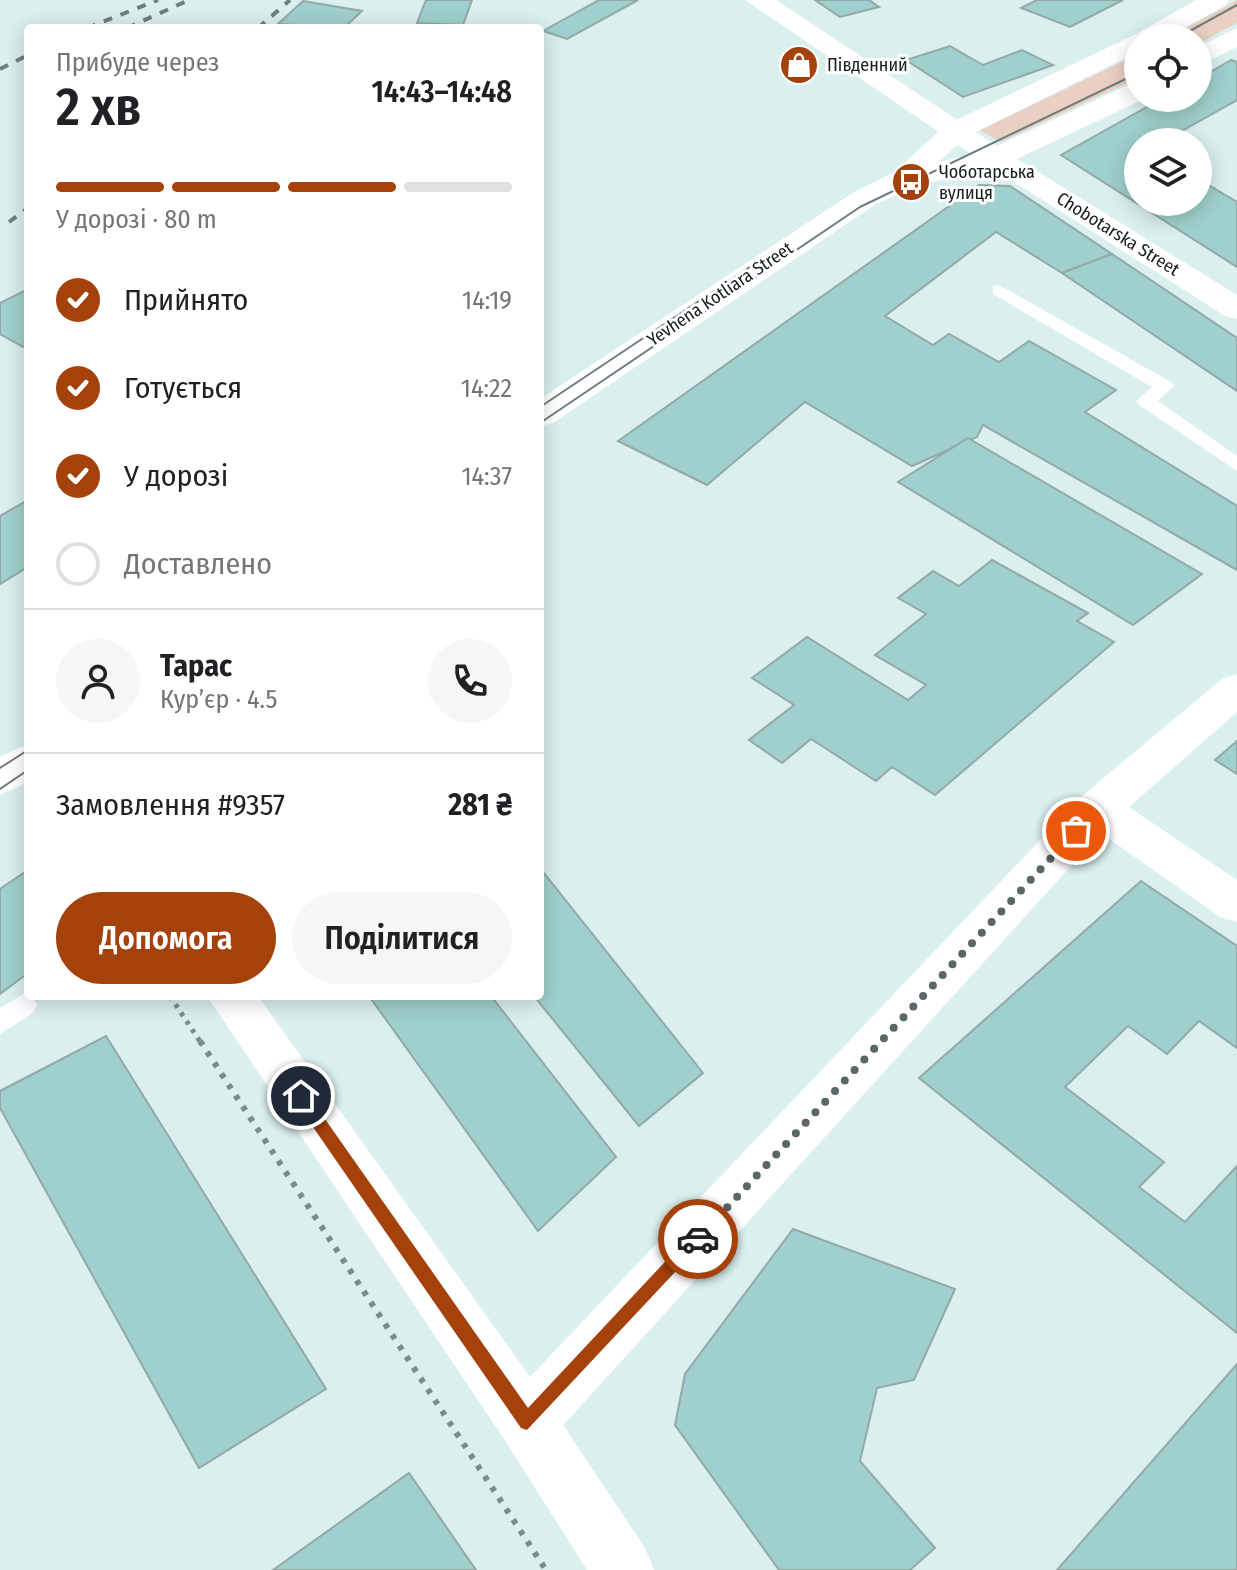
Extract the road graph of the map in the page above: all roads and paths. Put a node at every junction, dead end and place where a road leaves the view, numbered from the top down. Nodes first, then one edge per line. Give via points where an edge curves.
1 (758, 0) edge
2 (1216, 0) edge
3 (1171, 24) edge
4 (1237, 36) edge
5 (1124, 49) edge
6 (1212, 50) edge
7 (1124, 98) edge
8 (956, 131) junction
9 (996, 158) junction
10 (903, 180) junction
11 (999, 290) dead end
12 (1237, 309) edge
13 (544, 412) edge
14 (1237, 465) edge
15 (1237, 689) edge
16 (24, 763) edge
17 (0, 779) edge
18 (1098, 808) junction
19 (1237, 904) edge
20 (173, 1000) edge
21 (234, 1000) edge
22 (24, 1005) dead end
23 (0, 1023) edge
24 (527, 1422) junction
25 (546, 1570) edge
26 (623, 1570) edge

1 - 8 street, Chobotarska Street
2 - 3 street
4 - 6 street
5 - 8 street, Yevhena Kotliara Street
7 - 9 street, Yevhena Kotliara Street
8 - 9 street, Chobotarska Street
8 - 10 street, Yevhena Kotliara Street
9 - 10 street, Yevhena Kotliara Street
9 - 12 street, Chobotarska Street
10 - 13 street, Yevhena Kotliara Street via 841,212
11 - 14 lane via 1164,386 1146,401
15 - 18 street
16 - 17 street
18 - 19 street
18 - 24 street
20 - 25 path
21 - 24 street
22 - 23 lane
24 - 26 street

